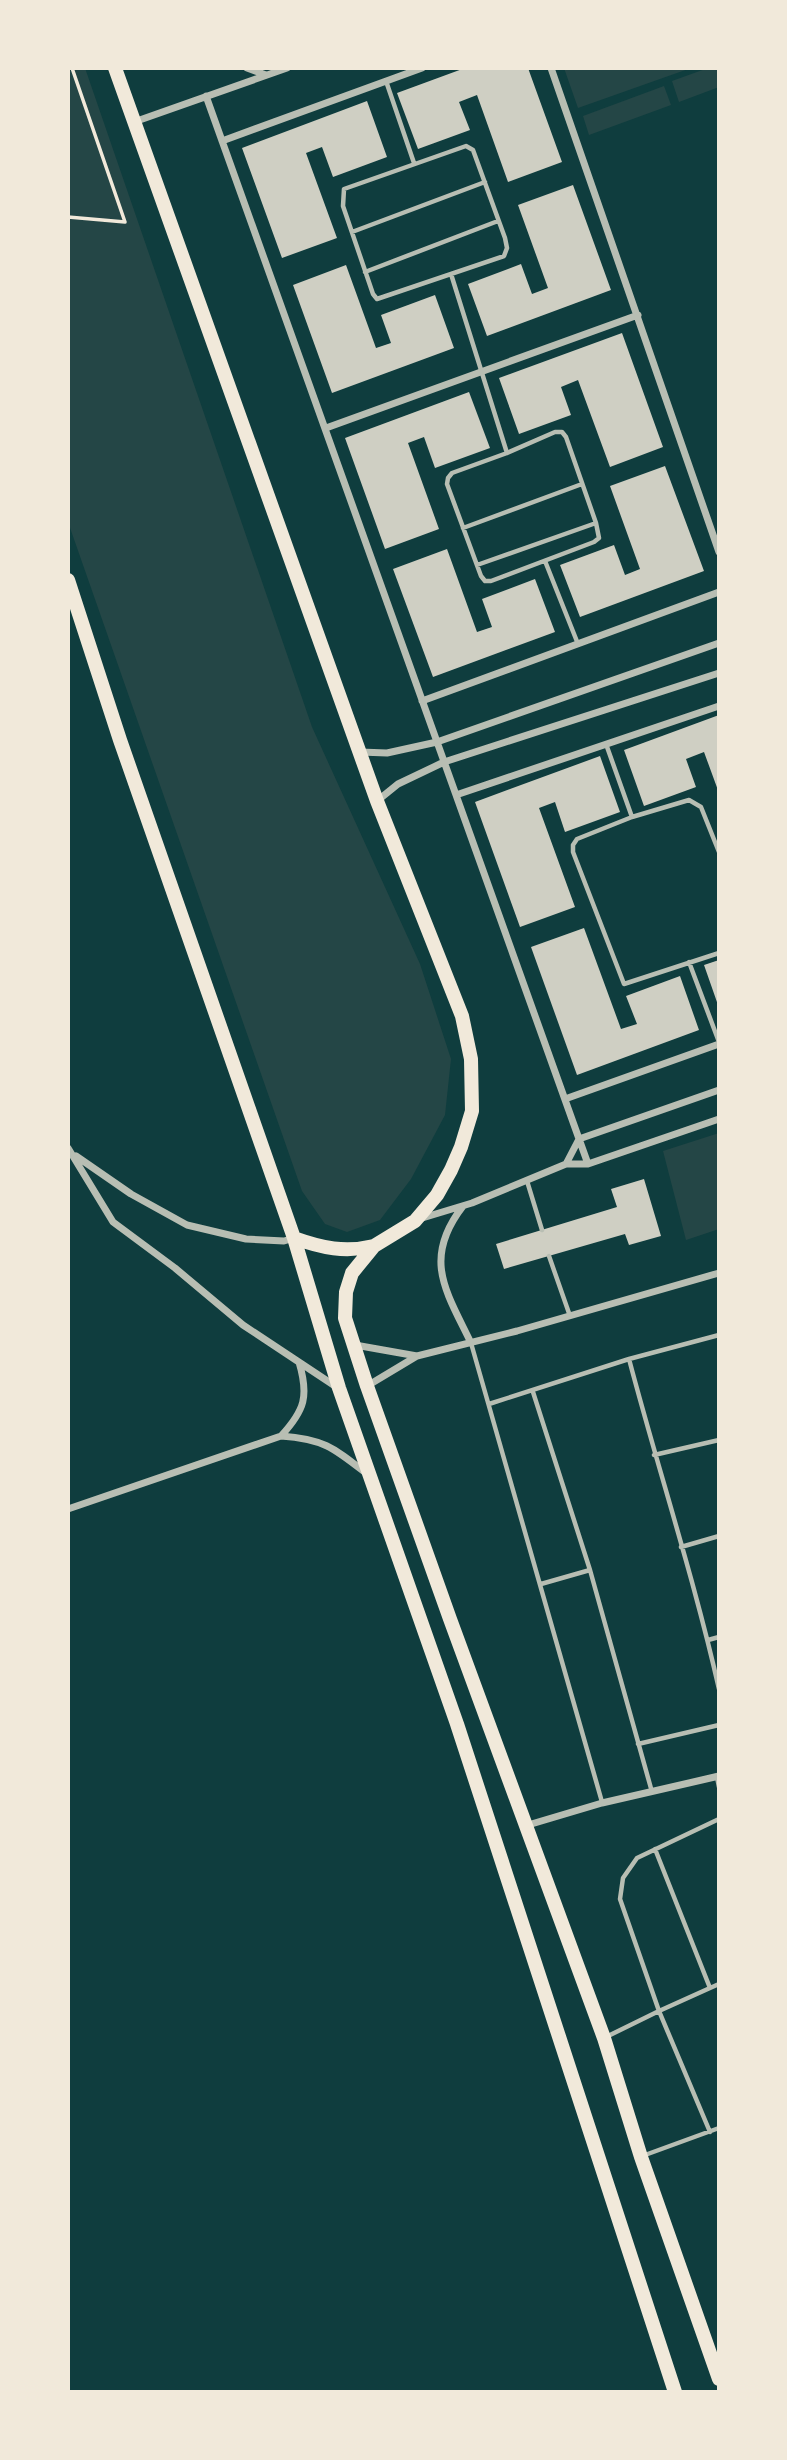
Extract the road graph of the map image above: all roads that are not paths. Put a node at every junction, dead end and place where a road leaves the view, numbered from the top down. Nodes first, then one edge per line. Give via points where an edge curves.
1 (247, 68) edge
2 (287, 68) edge
3 (422, 68) edge
4 (551, 68) edge
5 (117, 69) edge
6 (267, 75) junction
7 (386, 81) junction
8 (206, 96) junction
9 (134, 122) junction
10 (222, 141) junction
11 (414, 163) junction
12 (485, 182) junction
13 (498, 221) junction
14 (352, 232) junction
15 (365, 272) junction
16 (451, 274) junction
17 (638, 315) junction
18 (482, 372) junction
19 (326, 428) junction
20 (507, 453) junction
21 (583, 484) junction
22 (596, 523) junction
23 (463, 528) junction
24 (719, 552) edge
25 (545, 561) junction
26 (477, 565) junction
27 (68, 580) edge
28 (719, 592) edge
29 (719, 642) edge
30 (578, 644) junction
31 (719, 673) edge
32 (422, 701) junction
33 (719, 706) edge
34 (437, 742) junction
35 (606, 744) junction
36 (359, 752) junction
37 (444, 762) junction
38 (456, 795) junction
39 (377, 801) junction
40 (632, 817) junction
41 (719, 852) edge
42 (719, 953) edge
43 (688, 962) junction
44 (719, 1043) edge
45 (719, 1090) edge
46 (565, 1099) junction
47 (719, 1119) edge
48 (579, 1139) junction
49 (70, 1151) edge
50 (566, 1164) junction
51 (588, 1164) junction
52 (527, 1180) junction
53 (463, 1206) junction
54 (415, 1221) junction
55 (542, 1230) dead end
56 (294, 1238) junction
57 (374, 1246) junction
58 (550, 1256) dead end
59 (719, 1273) edge
60 (570, 1316) junction
61 (719, 1335) edge
62 (471, 1343) junction
63 (354, 1345) junction
64 (417, 1356) junction
65 (629, 1359) junction
66 (299, 1362) junction
67 (367, 1386) junction
68 (339, 1388) junction
69 (533, 1392) junction
70 (489, 1404) junction
71 (281, 1436) junction
72 (719, 1440) edge
73 (654, 1455) junction
74 (370, 1476) junction
75 (68, 1509) edge
76 (719, 1536) edge
77 (681, 1547) junction
78 (590, 1570) junction
79 (541, 1584) junction
80 (719, 1637) edge
81 (708, 1640) junction
82 (719, 1689) edge
83 (719, 1725) edge
84 (638, 1744) junction
85 (718, 1776) edge
86 (719, 1787) edge
87 (652, 1792) junction
88 (602, 1803) junction
89 (719, 1819) edge
90 (528, 1825) junction
91 (655, 1849) junction
92 (719, 1984) edge
93 (710, 1988) junction
94 (659, 2011) junction
95 (604, 2038) junction
96 (719, 2128) edge
97 (710, 2132) junction
98 (641, 2157) junction
99 (719, 2379) edge
100 (676, 2392) edge

1 - 6 street
2 - 6 street
3 - 7 street
4 - 17 street
5 - 9 highway
6 - 8 street
7 - 10 street
7 - 11 lane
8 - 9 street
8 - 10 street
9 - 36 highway
10 - 19 street
11 - 12 lane via 466,146 473,150
11 - 14 lane via 344,188 343,206
12 - 13 lane
12 - 14 lane
13 - 15 lane
13 - 16 lane via 507,248 504,256
14 - 15 lane
15 - 16 lane via 377,299
16 - 18 lane
17 - 18 street
17 - 24 street
18 - 19 street
18 - 20 lane
19 - 32 street
20 - 21 lane via 562,432
20 - 23 lane via 448,478
21 - 22 lane
21 - 23 lane
22 - 25 lane via 599,538 594,542
22 - 26 lane
23 - 26 lane
25 - 26 lane via 491,581 485,581
25 - 30 lane
27 - 56 highway
28 - 30 street
29 - 34 street
30 - 32 street
31 - 37 street
32 - 34 street
33 - 35 street
34 - 36 street via 387,753
34 - 37 street
35 - 38 street
35 - 40 lane
36 - 39 highway
37 - 38 street
37 - 39 street via 398,784
38 - 46 street
39 - 54 highway via 462,1016 471,1059 472,1111 461,1147 437,1195
40 - 41 lane via 695,802
40 - 43 lane via 576,839 573,845 621,981 630,984
42 - 43 lane
43 - 44 lane
44 - 46 street
45 - 48 street
46 - 48 street
47 - 51 street
48 - 50 street
48 - 51 street
49 - 56 street via 131,1194 187,1225 246,1239
49 - 66 street via 113,1222 243,1325
50 - 51 street
50 - 52 street
52 - 53 street
52 - 55 lane
53 - 54 street
53 - 62 street via 447,1230 440,1259 443,1282
54 - 57 highway
56 - 57 highway via 332,1250
56 - 68 highway
57 - 63 highway via 352,1273 346,1292 345,1318
58 - 60 lane
59 - 60 street
60 - 62 street
61 - 65 lane
62 - 64 street
62 - 70 lane
63 - 64 street
63 - 67 highway
64 - 67 street
65 - 69 lane
65 - 73 lane
66 - 68 street
66 - 71 street via 304,1394 298,1418
67 - 90 highway
68 - 74 highway
69 - 70 lane
69 - 78 lane
70 - 79 lane
71 - 74 street via 309,1438 337,1450
71 - 75 street
72 - 73 lane
73 - 77 lane
74 - 100 highway via 457,1724
76 - 77 lane
77 - 81 lane
78 - 79 lane
78 - 84 lane
79 - 88 lane
80 - 81 lane
81 - 82 lane
83 - 84 lane
84 - 87 lane
85 - 86 lane
85 - 87 street
87 - 88 street
88 - 90 street
89 - 91 lane
90 - 95 highway
91 - 93 lane
91 - 94 lane via 637,1858 623,1878 620,1899
92 - 93 lane
93 - 94 lane
94 - 95 lane
94 - 97 lane
95 - 98 highway
96 - 97 lane
97 - 98 lane
98 - 99 highway

